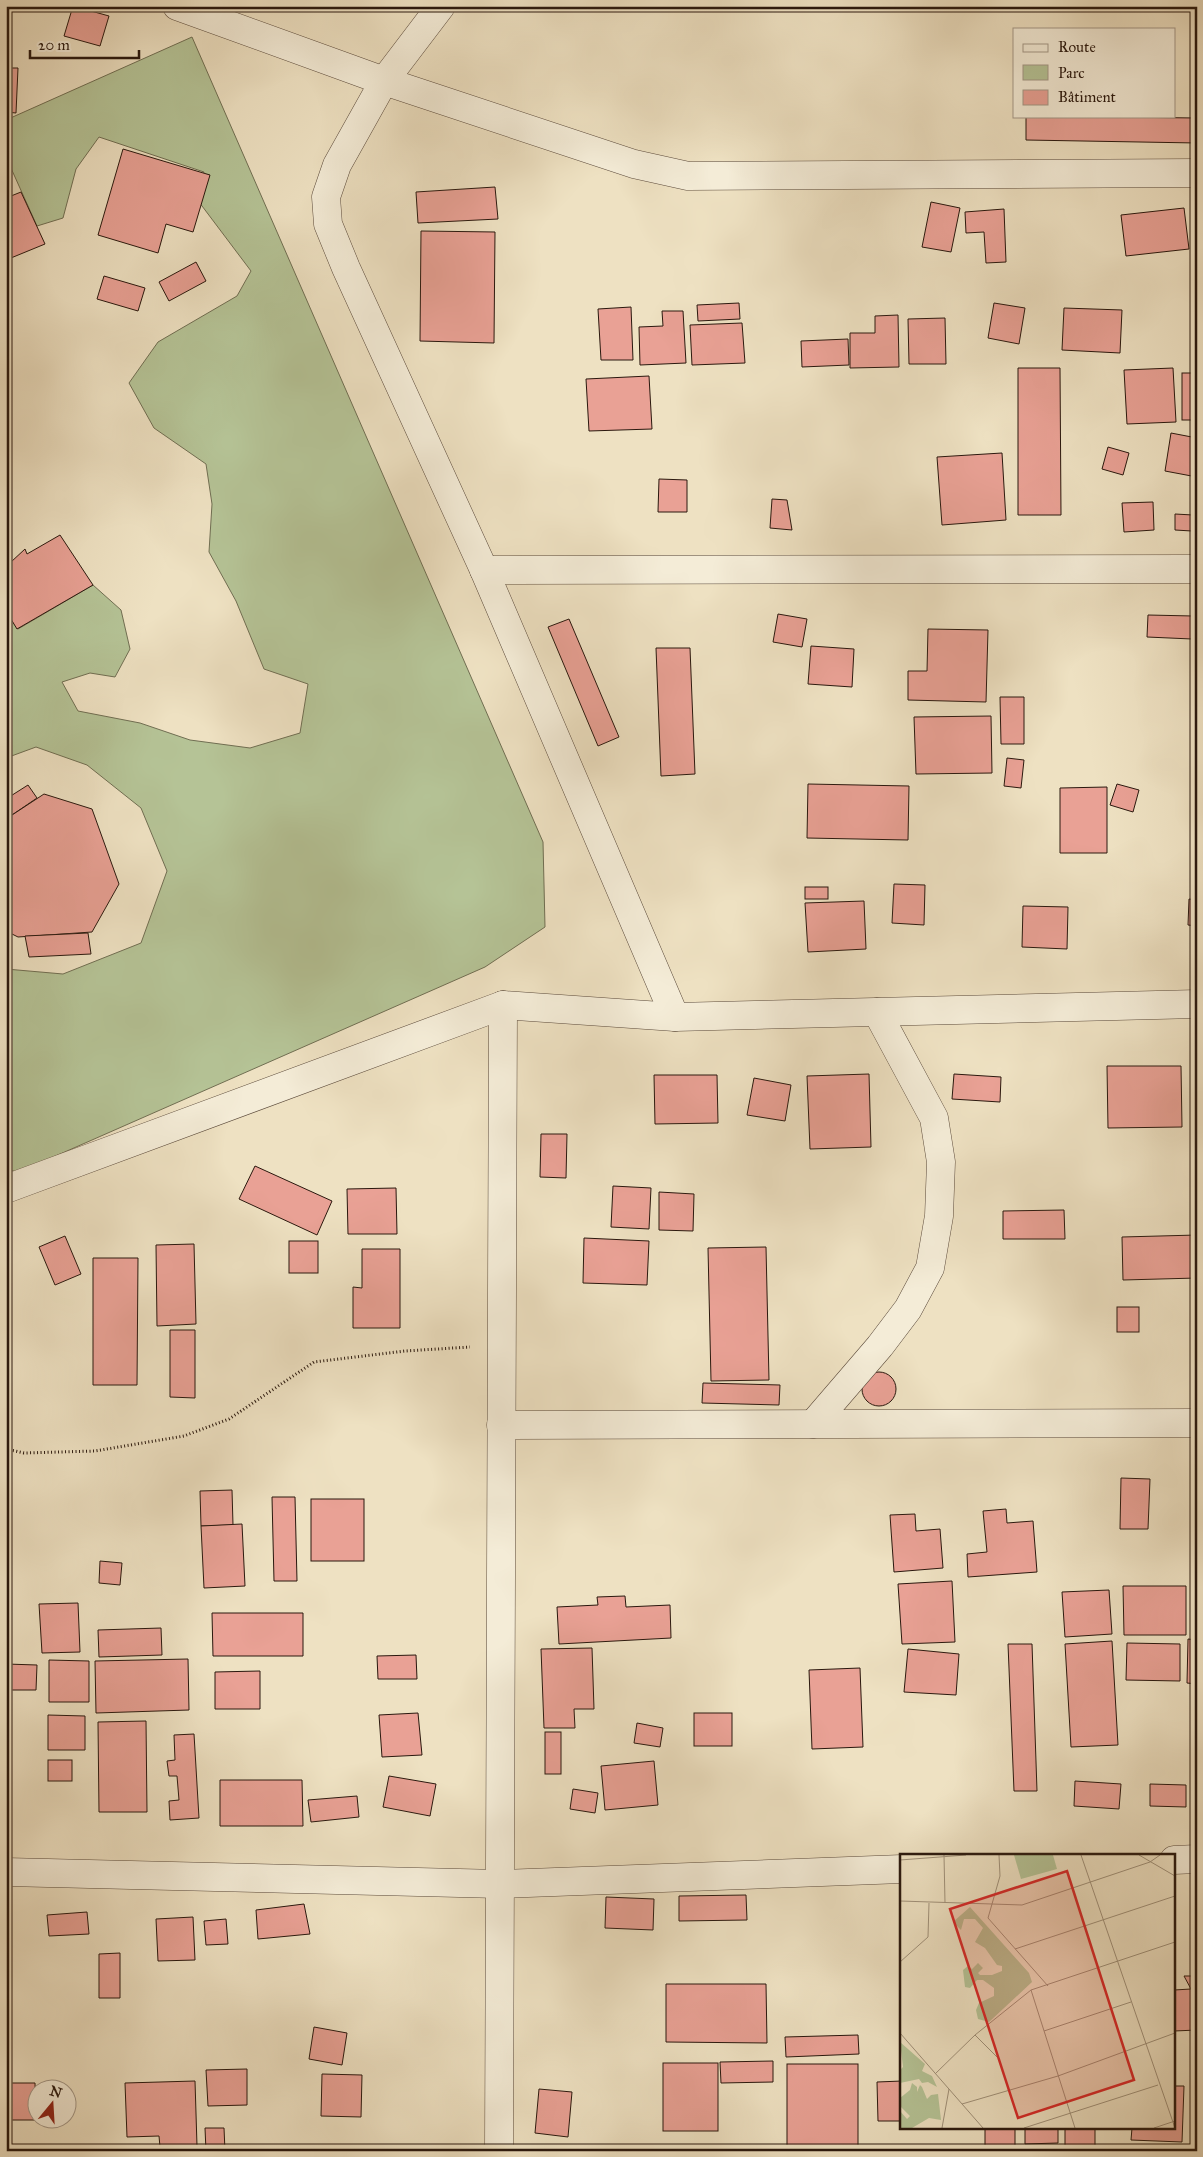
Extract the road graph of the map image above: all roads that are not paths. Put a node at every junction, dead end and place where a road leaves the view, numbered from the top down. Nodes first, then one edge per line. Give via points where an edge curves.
1 (177, 6) edge
2 (441, 6) edge
3 (384, 81) junction
4 (1197, 173) edge
5 (1197, 569) edge
6 (484, 570) junction
7 (1197, 1004) edge
8 (503, 1005) junction
9 (877, 1012) junction
10 (675, 1017) junction
11 (6, 1189) edge
12 (1197, 1423) edge
13 (813, 1424) junction
14 (501, 1425) junction
15 (1197, 1859) edge
16 (1176, 1860) edge
17 (900, 1869) edge
18 (6, 1872) edge
19 (500, 1884) junction
20 (499, 2151) edge

1 - 3 street
2 - 3 street
3 - 4 street via 634,164 688,176
3 - 6 street via 337,165 326,197 328,224
5 - 6 street
6 - 10 street
7 - 9 street
8 - 10 street
8 - 11 street
8 - 14 street
9 - 10 street
9 - 13 street via 934,1118 941,1162 939,1216 930,1268 908,1309
12 - 13 street
13 - 14 street
14 - 19 street
15 - 16 street
17 - 19 street
18 - 19 street
19 - 20 street

